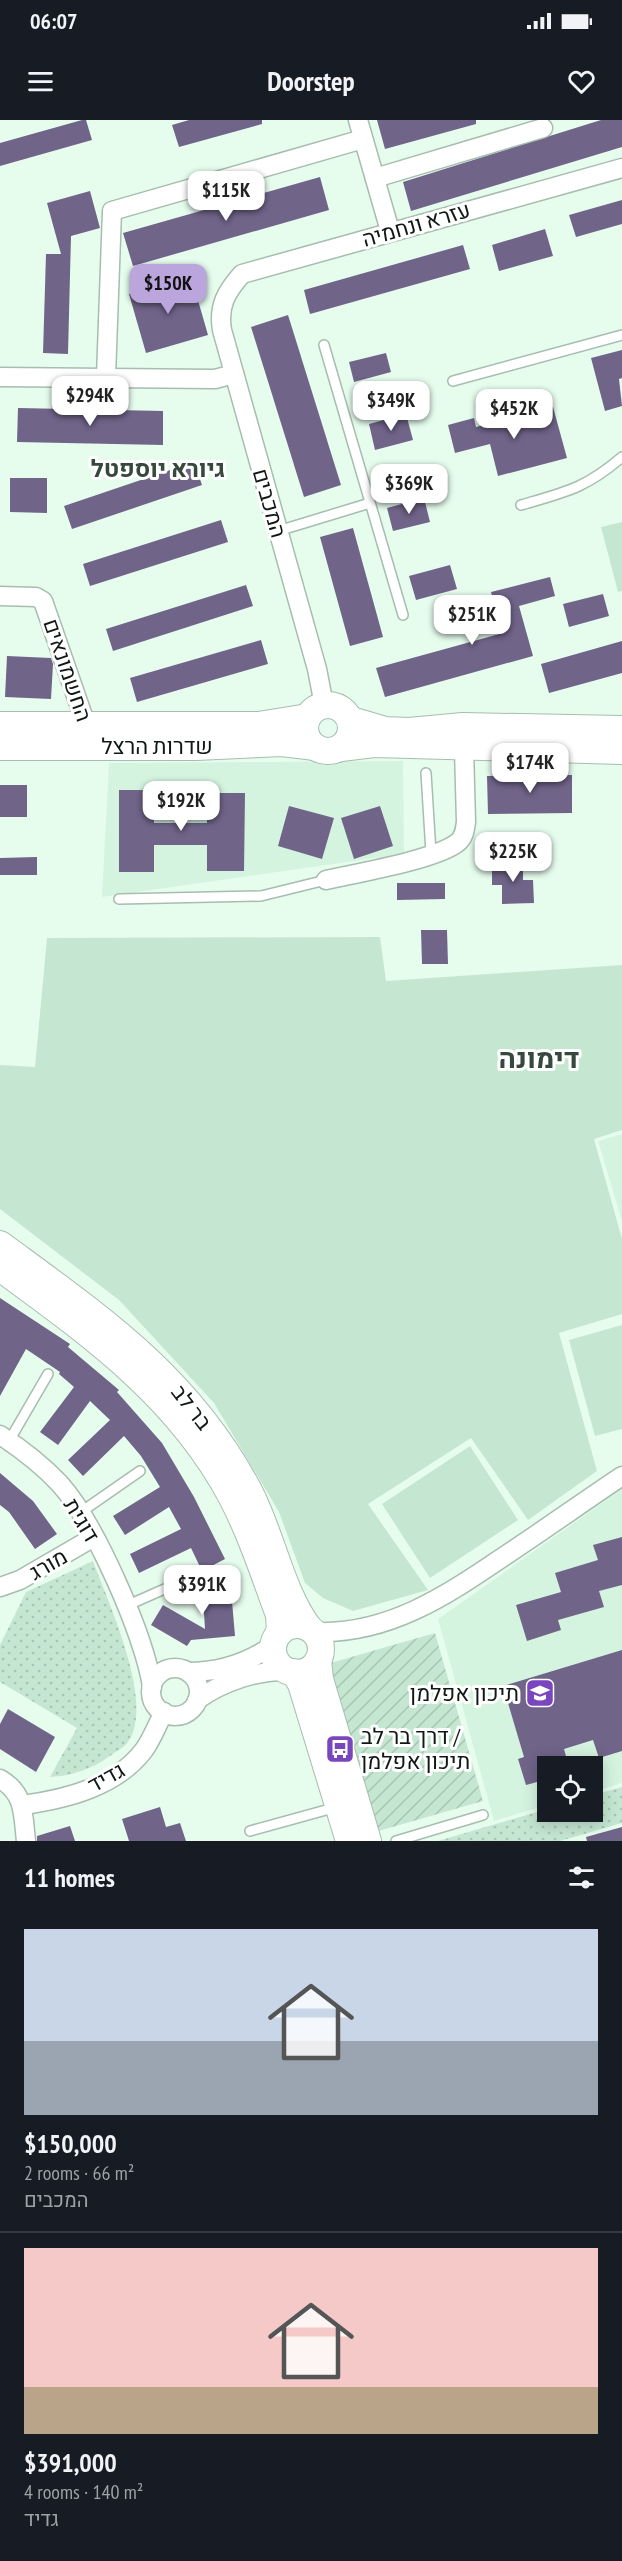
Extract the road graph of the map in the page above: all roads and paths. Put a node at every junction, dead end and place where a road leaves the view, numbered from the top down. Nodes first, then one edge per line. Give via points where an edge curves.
1 (358, 120) edge
2 (543, 128) dead end
3 (363, 139) junction
4 (622, 168) edge
5 (375, 178) junction
6 (390, 231) junction
7 (222, 301) joint
8 (622, 335) edge
9 (324, 345) dead end
10 (234, 374) junction
11 (0, 377) edge
12 (106, 377) junction
13 (453, 381) dead end
14 (622, 456) edge
15 (370, 503) junction
16 (521, 505) dead end
17 (278, 531) junction
18 (0, 596) edge
19 (403, 615) dead end
20 (316, 711) junction
21 (351, 720) junction
22 (0, 725) edge
23 (622, 729) edge
24 (90, 736) junction
25 (0, 747) edge
26 (315, 747) junction
27 (341, 748) junction
28 (464, 748) junction
29 (622, 751) edge
30 (426, 773) dead end
31 (431, 853) junction
32 (326, 880) joint
33 (119, 899) dead end
34 (0, 1244) edge
35 (0, 1268) edge
36 (48, 1374) dead end
37 (4, 1438) edge
38 (140, 1471) dead end
39 (622, 1476) edge
40 (81, 1512) junction
41 (94, 1537) junction
42 (194, 1576) dead end
43 (0, 1587) edge
44 (126, 1606) junction
45 (135, 1627) junction
46 (277, 1639) junction
47 (315, 1644) junction
48 (181, 1670) junction
49 (291, 1671) junction
50 (152, 1687) junction
51 (197, 1700) junction
52 (164, 1712) junction
53 (0, 1779) edge
54 (22, 1805) junction
55 (338, 1807) junction
56 (483, 1815) dead end
57 (250, 1831) dead end
58 (407, 1839) edge
59 (26, 1841) edge
60 (348, 1841) edge
61 (368, 1841) edge
62 (396, 1841) edge

1 - 3 street
2 - 5 street
3 - 5 street
3 - 12 street via 112,211
4 - 6 street, עזרא ונחמיה
5 - 6 street
6 - 7 street, עזרא ונחמיה via 242,274
7 - 10 street, המכבים via 219,313
8 - 13 lane
9 - 15 lane
10 - 12 street via 215,379
10 - 17 street, המכבים
11 - 12 street
14 - 16 lane via 599,477 580,487
15 - 17 lane
15 - 19 lane
17 - 20 street, המכבים
18 - 24 street, החשמונאים via 36,597 43,602
20 - 21 street via 343,709
20 - 24 street, שדרות הרצל via 258,725
20 - 26 street via 305,730
21 - 23 street via 386,730 409,731 463,726
21 - 27 street via 351,736
22 - 24 street, שדרות הרצל
24 - 25 street, שדרות הרצל
24 - 26 street, שדרות הרצל via 196,747 282,743
26 - 27 street via 328,752
27 - 28 street via 374,744
28 - 29 street
28 - 31 street via 465,833 459,842
30 - 31 lane
31 - 32 street
32 - 33 lane via 261,896
34 - 47 street, בר לב via 114,1328 169,1378 208,1426 248,1487
35 - 46 street, בר לב via 102,1342 156,1391 193,1437 231,1496 279,1615
36 - 37 lane
37 - 40 street, דוגית via 59,1484
38 - 40 lane
39 - 47 street via 444,1598 357,1629 334,1642
40 - 41 street, דוגית
41 - 43 street, מורג via 20,1580
41 - 44 street, דוגית
42 - 44 lane
44 - 45 street, דוגית
45 - 48 street, דוגית via 149,1650
45 - 50 street, דוגית
46 - 47 street via 294,1625
46 - 48 street via 260,1654 224,1668
46 - 49 street via 276,1660
47 - 49 street via 311,1668
47 - 61 street, בר לב via 320,1679
48 - 50 street via 159,1674
48 - 51 street via 198,1684
49 - 51 street via 233,1681
49 - 55 street via 301,1684
50 - 52 street via 154,1702
51 - 52 street via 187,1712
52 - 54 street, גדיד via 145,1749 127,1769 73,1795
53 - 54 street via 17,1791
54 - 59 street
55 - 57 lane
55 - 60 street
56 - 58 lane
58 - 62 lane

